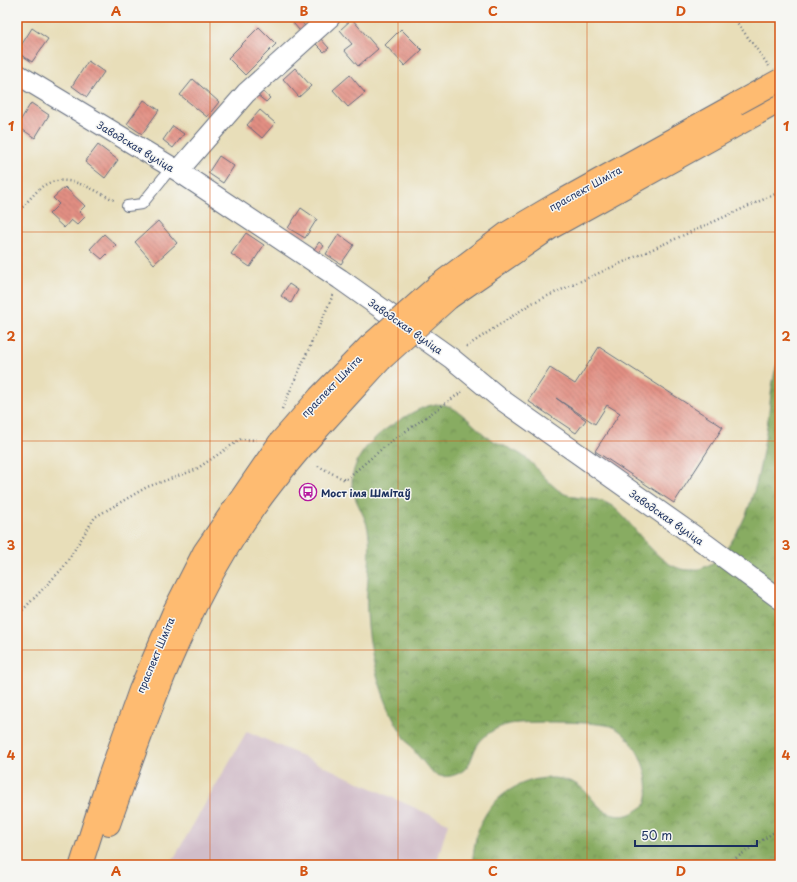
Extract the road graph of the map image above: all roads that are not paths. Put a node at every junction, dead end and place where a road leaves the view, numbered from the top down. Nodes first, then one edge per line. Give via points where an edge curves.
1 (330, 17) edge
2 (17, 74) edge
3 (776, 75) edge
4 (780, 101) edge
5 (740, 112) junction
6 (175, 169) junction
7 (126, 206) road end
8 (375, 353) junction
9 (780, 599) edge
10 (81, 865) edge
11 (96, 865) edge

1 - 6 street via 246,93
2 - 6 street, Заводская вуліца
3 - 5 main road, праспект Шміта, bridge
4 - 5 main road, праспект Шміта
5 - 8 main road, праспект Шміта, bridge via 556,204 507,233
6 - 7 lane via 142,204
6 - 9 street, Заводская вуліца via 340,279 451,358 502,400
8 - 10 main road, праспект Шміта via 319,397 279,443 204,552 174,611 140,690
8 - 11 main road, праспект Шміта via 244,522 198,600 150,709

